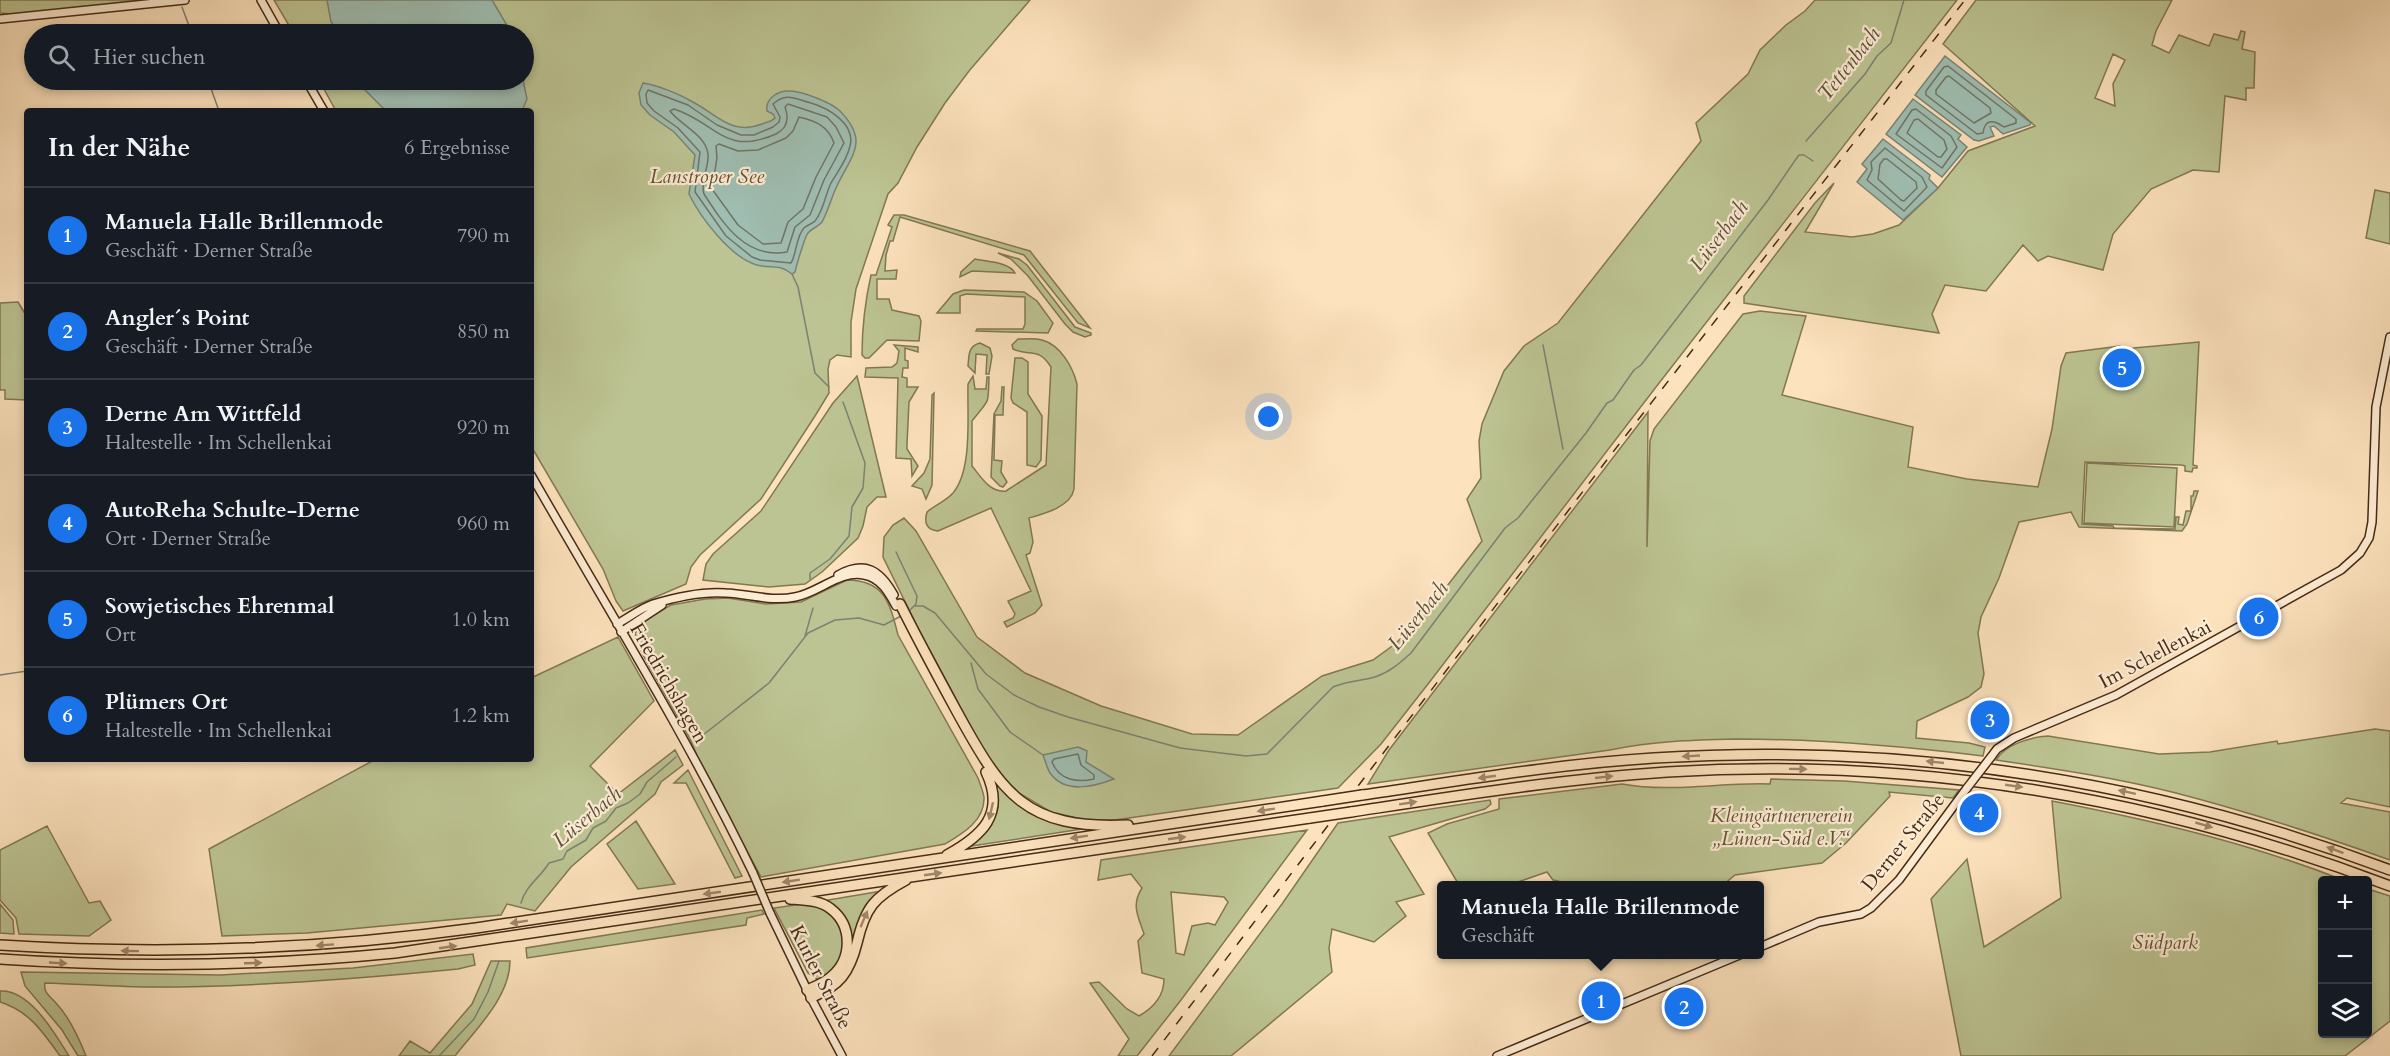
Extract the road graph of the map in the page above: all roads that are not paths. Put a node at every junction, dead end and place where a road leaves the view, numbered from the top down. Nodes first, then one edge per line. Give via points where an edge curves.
1 (186, 0) edge
2 (261, 0) edge
3 (0, 19) edge
4 (274, 24) edge
5 (312, 90) edge
6 (322, 108) edge
7 (2390, 337) edge
8 (534, 480) edge
9 (664, 603) junction
10 (898, 605) joint
11 (617, 624) junction
12 (909, 626) junction
13 (621, 632) junction
14 (1966, 790) joint
15 (1179, 822) junction
16 (939, 859) junction
17 (2390, 870) edge
18 (912, 877) junction
19 (2390, 886) edge
20 (776, 898) junction
21 (770, 913) joint
22 (0, 945) edge
23 (1764, 945) edge
24 (0, 959) edge
25 (1730, 959) edge
26 (809, 994) junction
27 (842, 1056) edge
28 (1497, 1056) edge

1 - 3 street
2 - 4 street
5 - 6 street
7 - 14 street, Im Schellenkai, bridge via 2376,407 2372,522 2360,554 2341,570 2116,695 2014,738 1997,749
8 - 11 street, Friedrichshagen
9 - 10 street via 706,593 792,598 857,574 871,576
9 - 11 street via 654,604
9 - 13 street
10 - 12 highway
11 - 13 street, Friedrichshagen
12 - 15 highway via 993,775 1022,802 1048,817 1077,824
12 -> 16 highway via 994,793 992,813 980,833
13 - 21 street, Friedrichshagen, bridge via 718,803
14 - 23 street, Derner Straße via 1899,880 1871,908 1861,914 1819,922
15 -> 16 highway
17 -> 15 highway, bridge via 2250,823 2128,792 1992,768 1896,758 1782,754 1572,765
16 -> 22 highway via 358,942 168,951
18 -> 19 highway, bridge via 1479,793 1622,775 1759,768 1876,772 2029,788 2133,808 2252,839
18 - 20 highway
26 -> 18 highway via 834,986 848,968 868,909 883,894
24 -> 20 highway via 159,965 327,959 434,949
20 - 26 highway via 820,903 832,909 846,931 847,952 840,969
21 - 26 street, Kurler Straße
25 - 28 street
26 - 27 street, Kurler Straße

